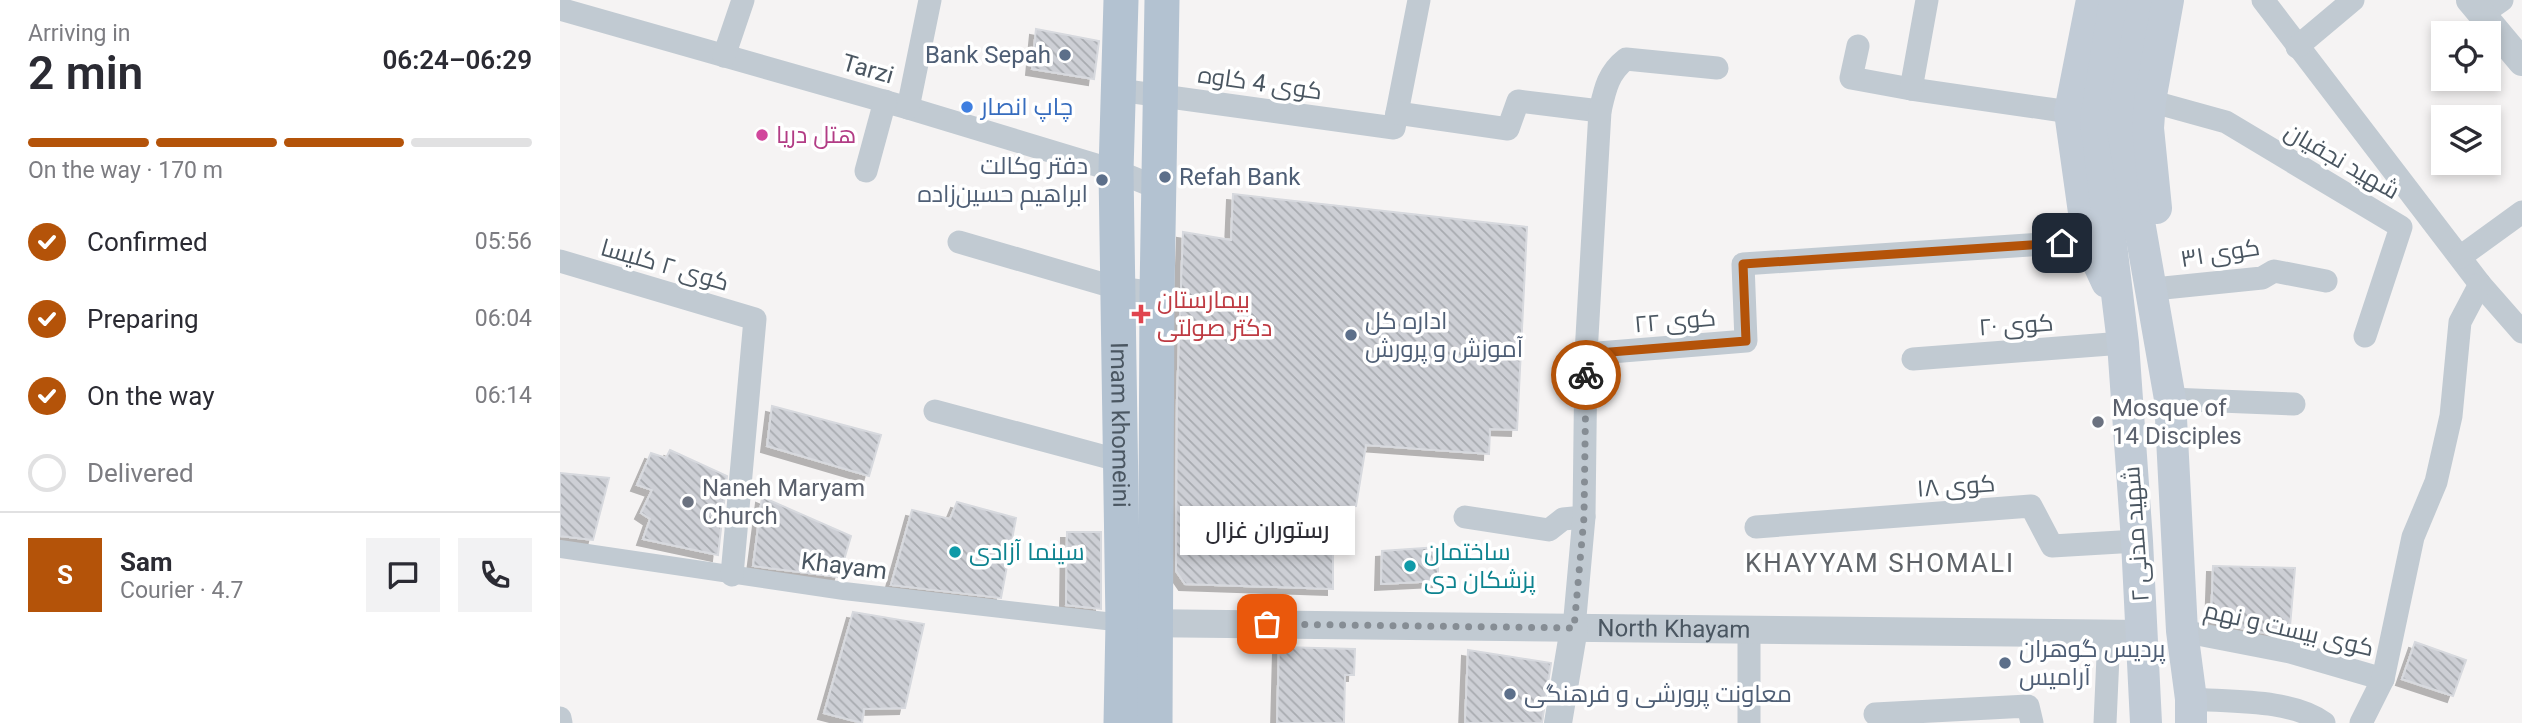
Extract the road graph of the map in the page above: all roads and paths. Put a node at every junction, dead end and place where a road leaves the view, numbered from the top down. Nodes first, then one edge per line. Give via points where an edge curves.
1 (743, 0) edge
2 (930, 0) edge
3 (1121, 0) edge
4 (1162, 0) edge
5 (1419, 0) edge
6 (1927, 0) edge
7 (2092, 0) edge
8 (2115, 0) edge
9 (2144, 0) edge
10 (2168, 0) edge
11 (2263, 0) edge
12 (2353, 0) edge
13 (2485, 5) edge
14 (560, 9) edge
15 (1858, 46) dead end
16 (2297, 47) junction
17 (724, 56) junction
18 (2522, 62) edge
19 (1717, 68) dead end
20 (1911, 89) junction
21 (1119, 90) junction
22 (1162, 97) junction
23 (2125, 99) junction
24 (885, 101) junction
25 (908, 108) junction
26 (1600, 111) junction
27 (2070, 112) junction
28 (1395, 121) junction
29 (1116, 171) junction
30 (866, 172) dead end
31 (1158, 188) junction
32 (2522, 212) edge
33 (2088, 241) junction
34 (959, 242) dead end
35 (2459, 257) junction
36 (560, 261) edge
37 (2326, 281) dead end
38 (2480, 284) junction
39 (1117, 288) junction
40 (1157, 293) junction
41 (2159, 298) junction
42 (2120, 312) junction
43 (2522, 332) edge
44 (2365, 336) dead end
45 (2123, 343) junction
46 (1586, 354) junction
47 (1913, 359) dead end
48 (2169, 399) junction
49 (2294, 404) dead end
50 (935, 411) dead end
51 (1121, 461) junction
52 (1465, 517) dead end
53 (1584, 517) junction
54 (1756, 527) dead end
55 (2137, 541) junction
56 (560, 549) edge
57 (732, 575) junction
58 (1140, 623) junction
59 (1574, 628) junction
60 (1749, 630) junction
61 (2182, 631) junction
62 (2109, 634) junction
63 (2142, 634) junction
64 (2384, 679) junction
65 (2191, 711) edge
66 (1875, 714) dead end
67 (1121, 723) edge
68 (1155, 723) edge
69 (1559, 723) edge
70 (1749, 723) edge
71 (2032, 723) edge
72 (2105, 723) edge
73 (2146, 723) edge
74 (2324, 723) edge
75 (2361, 723) edge

1 - 17 street
2 - 25 street
3 - 21 main road, Imam khomeini
4 - 22 main road, Imam khomeini
5 - 28 street
6 - 20 street
7 - 27 main road
8 - 23 main road
9 - 23 main road
10 - 23 main road
11 - 16 street
12 - 16 street
13 - 18 street
14 - 17 street, Tarzi
15 - 20 street via 1851,78
16 - 35 street
17 - 24 street, Tarzi
19 - 26 street via 1626,58 1608,79
20 - 27 street
21 - 22 street, کوی 4 کاوه
21 - 29 main road, Imam khomeini
22 - 28 street, کوی 4 کاوه
22 - 31 main road, Imam khomeini
23 - 41 main road, شهید مدنی ۲ via 2122,124
23 - 42 main road, شهید مدنی ۲ via 2096,121
23 - 44 street, شهید نجفیان via 2226,122 2402,227
24 - 25 street, Tarzi
24 - 30 street
25 - 29 street, Tarzi
26 - 28 street, کوی 4 کاوه via 1518,101 1508,129
26 - 46 street
27 - 33 main road
29 - 31 street, Tarzi
29 - 39 main road, Imam khomeini
31 - 40 main road, Imam khomeini
32 - 35 street
33 - 42 main road
33 - 46 street, کوی ۲۲ via 1743,264 1746,341
34 - 39 street
35 - 38 street
36 - 57 street, کوی ۲ کلیسا via 755,318
37 - 41 street, کوی ۳۱ via 2274,271 2262,278
38 - 43 street
38 - 64 street via 2460,322 2451,416 2436,482 2413,537
39 - 40 street
39 - 51 main road, Imam khomeini
40 - 58 main road, Imam khomeini
41 - 48 main road, شهید مدنی ۲
42 - 45 main road, شهید مدنی ۲
45 - 47 street, کوی ۲۰
45 - 55 main road, شهید مدنی ۲
46 - 53 street
48 - 49 street
48 - 61 main road, شهید مدنی ۲
50 - 51 street
51 - 58 main road, Imam khomeini
52 - 53 street via 1549,530 1563,519
53 - 59 street
54 - 55 street, کوی ۱۸ via 2031,506 2052,546
55 - 63 main road, شهید مدنی ۲
56 - 57 street, Khayam
57 - 58 street, Khayam
58 - 59 street, North Khayam
58 - 67 main road, Imam khomeini
58 - 68 main road, Imam khomeini
59 - 60 street, North Khayam
59 - 69 street
60 - 62 street, North Khayam
60 - 70 street
61 - 64 street, کوی بیست و نهم via 2290,652
61 - 65 main road, شهید مدنی ۲
62 - 63 street, North Khayam
62 - 72 street
63 - 73 main road, شهید مدنی ۲
64 - 75 street
65 - 74 street via 2294,709
66 - 71 street via 2028,706

